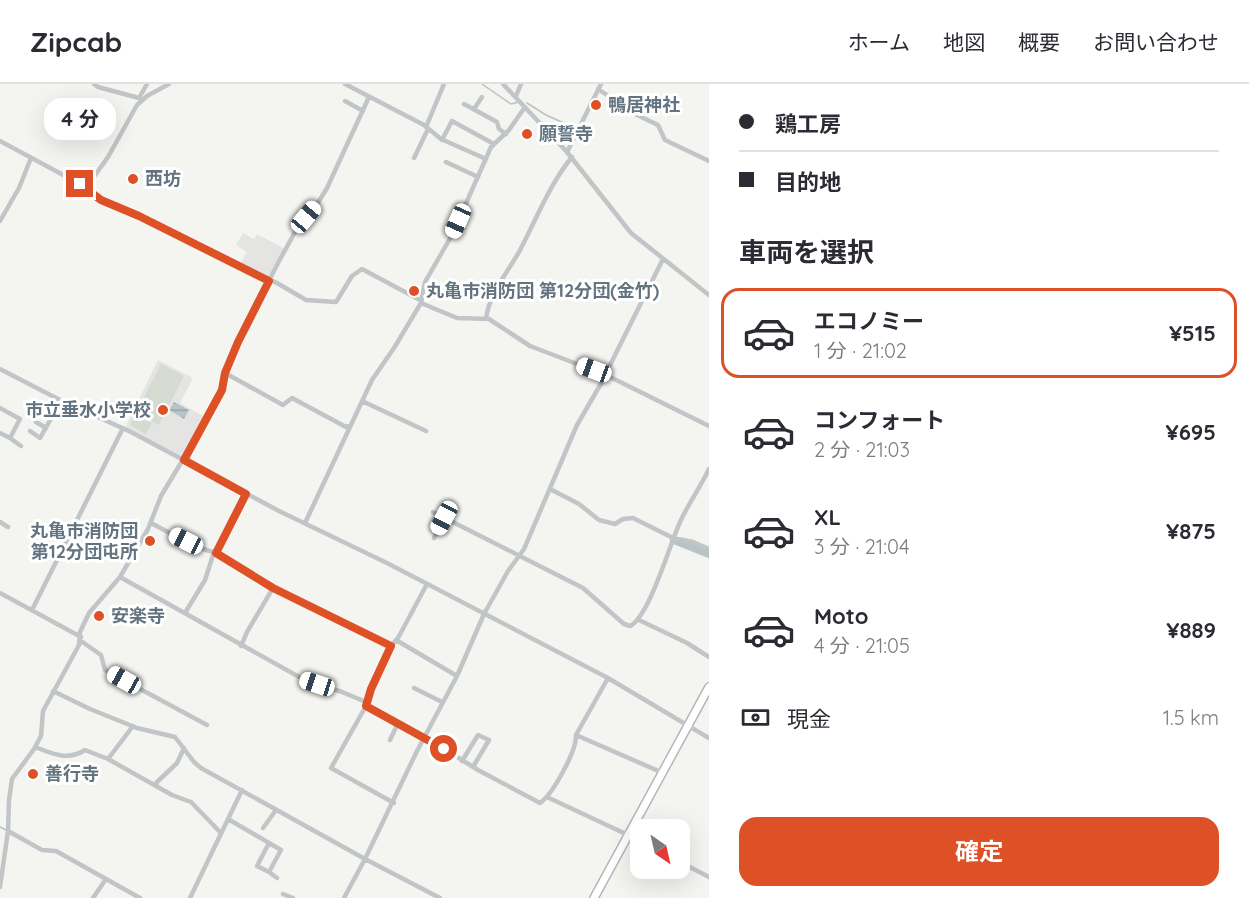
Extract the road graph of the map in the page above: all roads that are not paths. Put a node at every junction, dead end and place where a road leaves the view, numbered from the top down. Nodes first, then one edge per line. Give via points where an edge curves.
1 (94, 84) edge
2 (114, 84) edge
3 (147, 84) edge
4 (169, 84) edge
5 (345, 84) edge
6 (444, 84) edge
7 (503, 84) edge
8 (521, 84) edge
9 (599, 86) edge
10 (110, 91) junction
11 (516, 96) junction
12 (369, 97) junction
13 (482, 97) dead end
14 (140, 99) junction
15 (345, 101) dead end
16 (464, 104) dead end
17 (525, 107) junction
18 (474, 109) junction
19 (363, 111) junction
20 (427, 128) junction
21 (506, 134) junction
22 (442, 140) junction
23 (0, 141) edge
24 (494, 144) junction
25 (567, 152) junction
26 (31, 158) junction
27 (414, 158) dead end
28 (572, 158) junction
29 (486, 159) junction
30 (709, 161) edge
31 (446, 162) dead end
32 (478, 177) junction
33 (86, 188) junction
34 (0, 221) edge
35 (663, 259) junction
36 (269, 281) junction
37 (709, 295) edge
38 (420, 302) junction
39 (486, 319) junction
40 (2, 370) edge
41 (225, 373) junction
42 (606, 375) junction
43 (0, 377) edge
44 (62, 401) junction
45 (362, 401) junction
46 (0, 408) edge
47 (36, 422) dead end
48 (350, 426) junction
49 (709, 426) edge
50 (46, 428) junction
51 (123, 428) junction
52 (30, 431) dead end
53 (426, 431) dead end
54 (0, 433) edge
55 (10, 438) junction
56 (21, 446) dead end
57 (184, 460) junction
58 (709, 469) edge
59 (550, 489) junction
60 (246, 494) junction
61 (433, 512) dead end
62 (444, 518) junction
63 (0, 522) edge
64 (151, 523) junction
65 (305, 523) junction
66 (8, 527) dead end
67 (434, 538) dead end
68 (673, 538) junction
69 (709, 549) edge
70 (215, 553) junction
71 (519, 556) junction
72 (120, 577) junction
73 (427, 584) junction
74 (273, 588) junction
75 (0, 593) edge
76 (32, 610) junction
77 (185, 614) junction
78 (484, 614) junction
79 (639, 620) junction
80 (81, 639) junction
81 (396, 640) junction
82 (242, 646) junction
83 (391, 646) junction
84 (709, 657) edge
85 (457, 676) junction
86 (608, 678) junction
87 (709, 687) edge
88 (414, 688) dead end
89 (53, 691) junction
90 (442, 702) junction
91 (366, 704) junction
92 (398, 723) junction
93 (207, 725) dead end
94 (133, 726) junction
95 (688, 726) junction
96 (576, 735) junction
97 (425, 737) junction
98 (709, 738) edge
99 (390, 740) dead end
100 (35, 747) junction
101 (184, 748) junction
102 (108, 759) junction
103 (462, 761) junction
104 (473, 767) junction
105 (663, 773) junction
106 (157, 787) junction
107 (242, 790) junction
108 (547, 797) junction
109 (394, 803) junction
110 (276, 810) junction
111 (228, 819) junction
112 (263, 828) dead end
113 (8, 831) junction
114 (221, 833) junction
115 (628, 834) junction
116 (630, 837) edge
117 (269, 843) junction
118 (365, 859) junction
119 (690, 867) edge
120 (269, 872) junction
121 (709, 877) edge
122 (277, 878) dead end
123 (106, 879) junction
124 (0, 887) edge
125 (283, 894) dead end
126 (93, 898) edge
127 (140, 898) edge
128 (189, 898) edge
129 (292, 898) edge
130 (344, 898) edge
131 (440, 898) edge
132 (594, 898) edge

1 - 10 street
2 - 10 street
3 - 14 street
4 - 14 street
5 - 12 street
6 - 20 street
7 - 11 street
8 - 11 street
9 - 25 street
9 - 30 street via 635,114 658,125 665,140
10 - 14 street
11 - 17 street
12 - 19 street
12 - 20 street
13 - 18 street
14 - 33 street
15 - 19 street
16 - 18 street
17 - 21 street
17 - 25 street
18 - 21 street via 497,122
19 - 36 street via 327,188 301,221
20 - 22 street
20 - 27 street
21 - 24 street
22 - 24 street via 452,121
22 - 29 street
23 - 26 street
24 - 29 street
25 - 28 street
26 - 33 street
26 - 34 street
28 - 35 street via 630,233
28 - 39 street via 559,173 502,279
29 - 32 street
31 - 32 street
32 - 38 street via 425,282
33 - 36 street via 101,200
35 - 37 street
35 - 42 street
36 - 38 street via 306,300 336,302 352,276 362,269
36 - 41 street
38 - 39 street via 457,318
38 - 45 street
39 - 42 street via 530,346
40 - 43 street
40 - 44 street
41 - 48 street via 284,405 292,398
41 - 57 street via 222,390
42 - 49 street
42 - 59 street via 577,425
44 - 50 street
44 - 51 street
45 - 48 street
45 - 53 street
46 - 55 street via 20,419
47 - 50 street
48 - 65 street
50 - 52 street via 40,438
51 - 57 street
51 - 76 street
54 - 55 street
55 - 56 street
57 - 60 street
57 - 64 street via 161,496
58 - 68 street
59 - 68 street via 599,520 615,524 633,518
59 - 71 street
60 - 65 street
60 - 70 street
61 - 62 street
62 - 67 street
62 - 71 street
63 - 66 street
64 - 70 street
64 - 72 street
65 - 73 street
68 - 69 street
68 - 79 street
70 - 74 street
70 - 77 street
71 - 78 street
71 - 79 street via 583,588 624,624 630,626
72 - 77 street
72 - 80 street via 89,613 80,632
73 - 78 street
73 - 81 street
74 - 82 street
74 - 83 street
75 - 76 street
76 - 80 street
77 - 82 street
78 - 85 street
78 - 86 street
79 - 84 street
80 - 89 street
80 - 93 street via 101,655 105,670
81 - 83 street
81 - 85 street
82 - 91 street via 301,678
83 - 91 street
85 - 90 street
86 - 95 street
86 - 96 street
87 - 95 main road
88 - 90 street
89 - 94 street
89 - 100 street via 43,711 41,736
90 - 97 street
91 - 92 street
91 - 109 street via 331,768
92 - 97 street
92 - 99 street
94 - 101 street via 175,737
94 - 102 street
95 - 98 street
95 - 105 main road
96 - 105 street
96 - 108 street via 559,781
97 - 103 street
97 - 109 street
100 - 102 street via 67,757 85,750
100 - 113 street via 12,779
101 - 106 street via 177,763 156,783
101 - 107 street via 201,768
102 - 106 street
103 - 104 street
103 - 104 street via 478,735 489,740
104 - 108 street via 538,803
105 - 115 main road
106 - 114 street via 191,802
107 - 110 street
107 - 111 street
108 - 115 street
109 - 118 street
110 - 112 street
110 - 118 street
111 - 114 street
111 - 117 street
113 - 123 street via 42,850 56,851
113 - 124 street
114 - 128 street
115 - 116 street
115 - 132 main road
117 - 120 street via 281,850
117 - 120 street via 257,866
118 - 130 street
118 - 131 street
119 - 121 street
120 - 122 street
123 - 126 street
123 - 127 street
125 - 129 street

